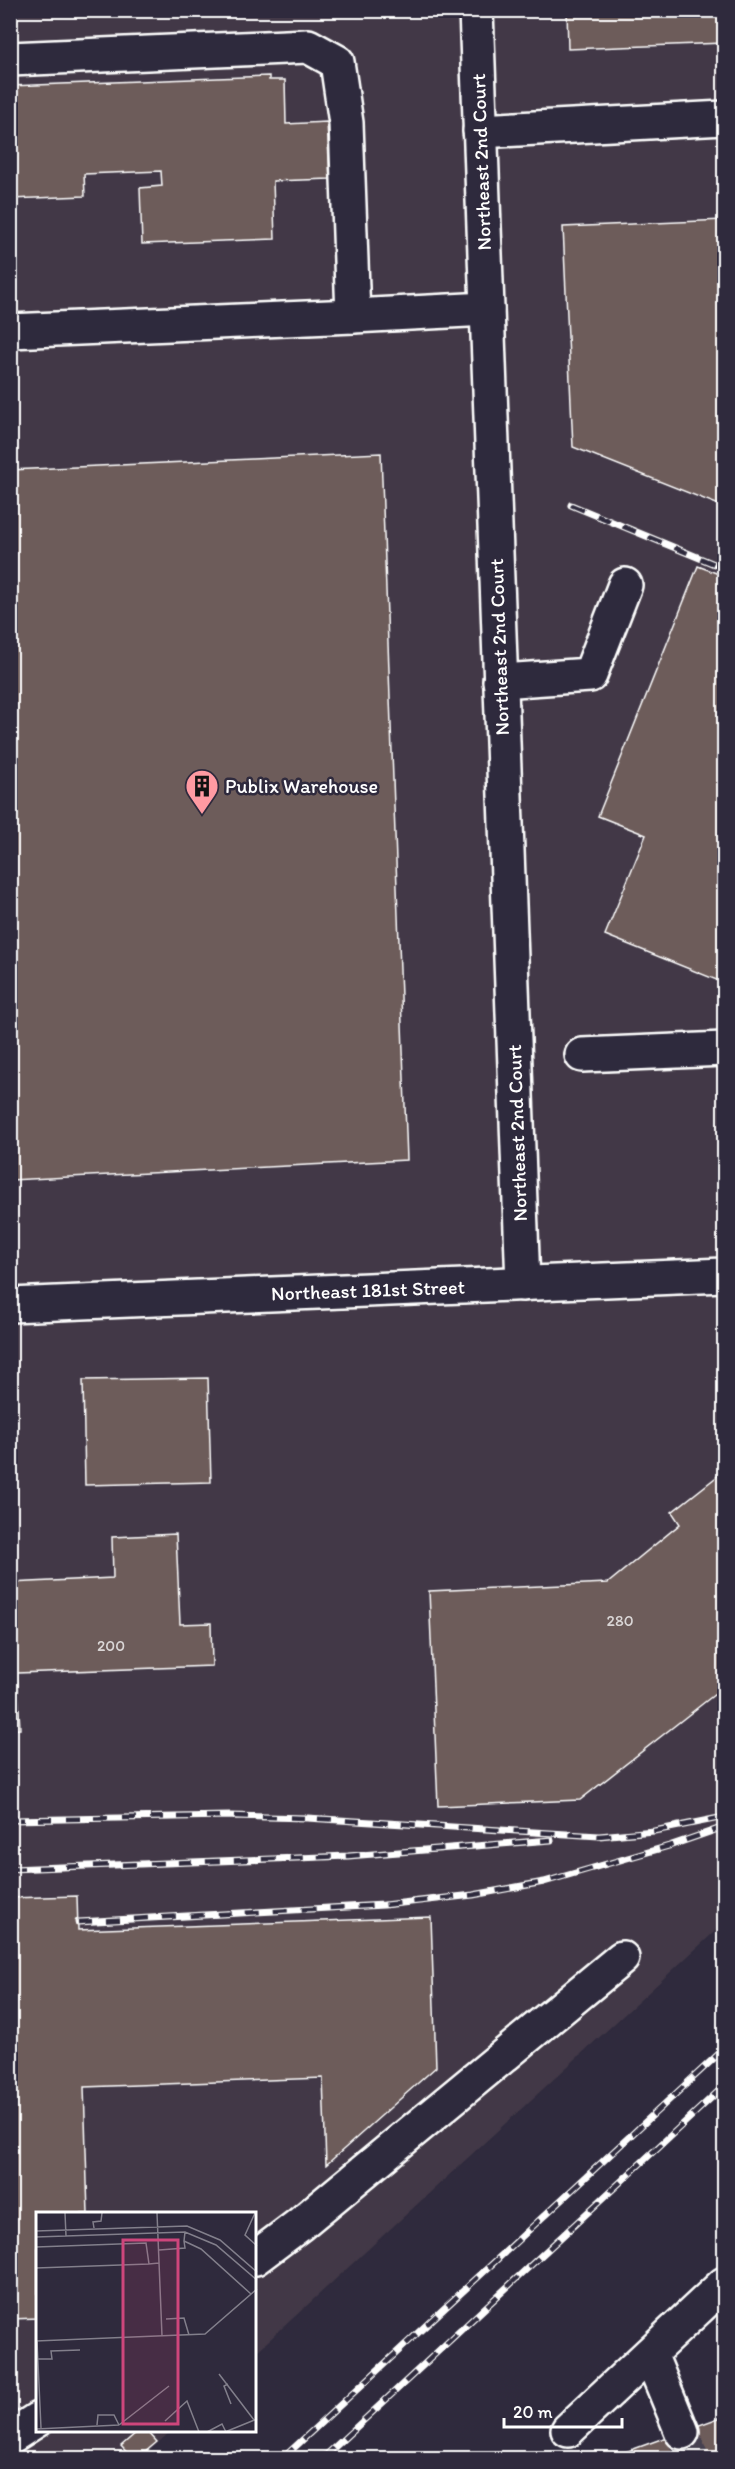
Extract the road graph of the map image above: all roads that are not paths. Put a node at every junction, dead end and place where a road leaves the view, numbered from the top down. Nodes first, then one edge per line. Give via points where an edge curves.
1 (476, 10) edge
2 (10, 58) edge
3 (724, 118) edge
4 (480, 131) junction
5 (487, 309) junction
6 (353, 316) junction
7 (10, 331) edge
8 (625, 585) dead end
9 (500, 681) junction
10 (724, 1049) edge
11 (582, 1055) dead end
12 (724, 1275) edge
13 (523, 1284) junction
14 (10, 1305) edge
15 (622, 1958) dead end
16 (256, 2257) edge
17 (724, 2284) edge
18 (650, 2354) junction
19 (36, 2420) edge
20 (568, 2430) dead end
21 (682, 2432) tunnel mouth
22 (10, 2437) edge

1 - 4 street, Northeast 2nd Court
2 - 6 street via 308,46 337,62 346,123
3 - 4 street
4 - 5 street, Northeast 2nd Court
5 - 6 street
5 - 9 street, Northeast 2nd Court
6 - 7 street
8 - 9 street via 590,675
9 - 13 street, Northeast 2nd Court
10 - 11 street
12 - 13 street, Northeast 181st Street
13 - 14 street, Northeast 181st Street
15 - 16 street
17 - 18 street
18 - 20 street
18 - 21 street
19 - 22 street

